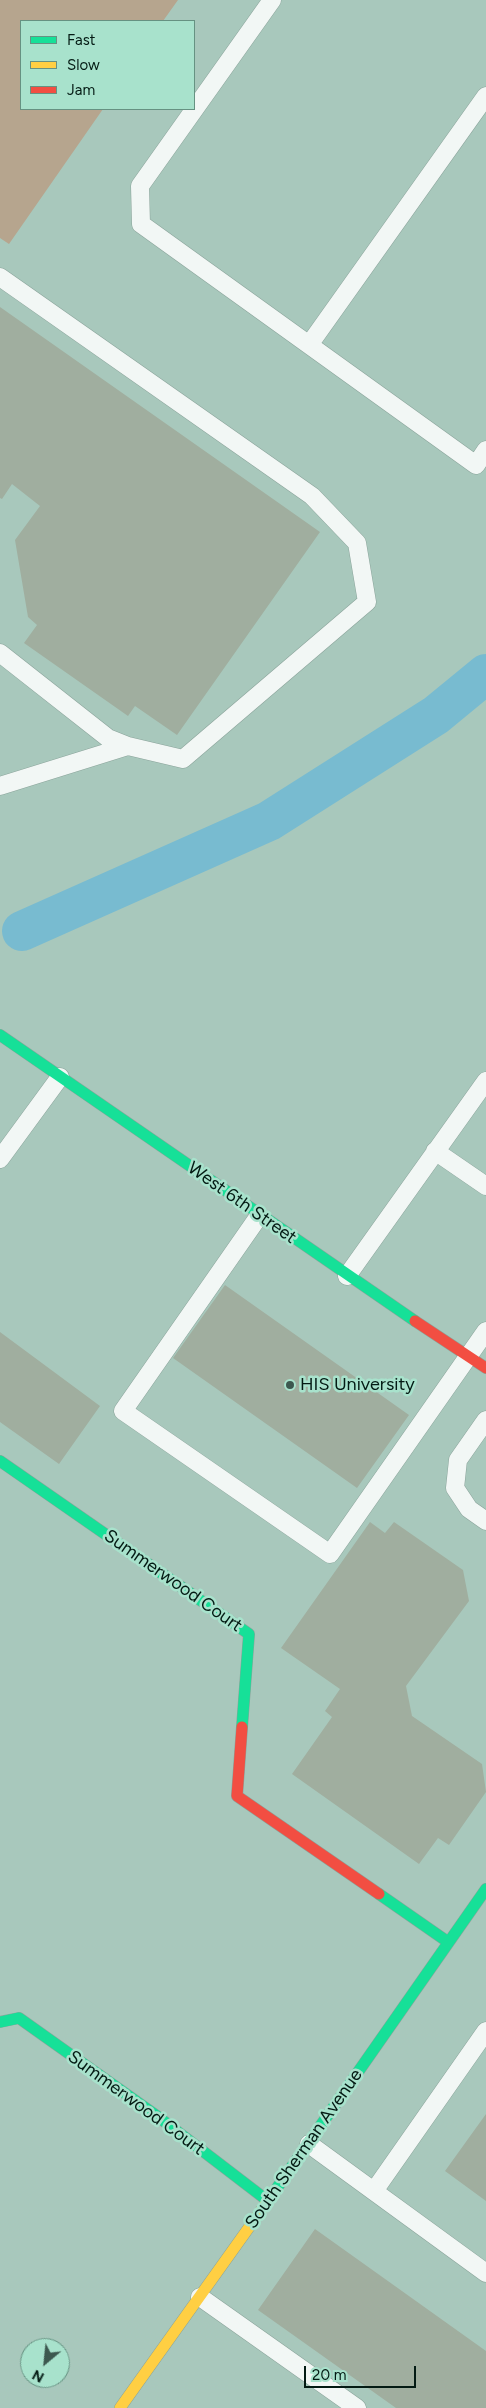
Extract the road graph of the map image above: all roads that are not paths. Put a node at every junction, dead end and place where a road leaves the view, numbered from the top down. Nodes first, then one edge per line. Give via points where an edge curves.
1 (272, 0) edge
2 (486, 96) edge
3 (195, 108) edge
4 (194, 110) edge
5 (0, 277) edge
6 (309, 345) junction
7 (486, 450) edge
8 (0, 653) edge
9 (128, 746) junction
10 (0, 786) edge
11 (0, 1035) edge
12 (60, 1077) junction
13 (486, 1081) edge
14 (435, 1151) junction
15 (0, 1159) edge
16 (486, 1186) edge
17 (259, 1216) junction
18 (347, 1276) junction
19 (486, 1331) edge
20 (468, 1356) junction
21 (486, 1368) edge
22 (486, 1420) edge
23 (0, 1461) edge
24 (486, 1520) edge
25 (486, 1889) edge
26 (448, 1942) junction
27 (0, 2022) edge
28 (486, 2031) edge
29 (309, 2144) junction
30 (374, 2191) junction
31 (268, 2200) junction
32 (486, 2273) edge
33 (200, 2297) junction
34 (120, 2408) edge
35 (357, 2408) edge

1 - 3 lane
2 - 6 lane
4 - 6 lane via 140,186 141,224
5 - 9 lane via 312,496 357,543 367,602 183,759
6 - 7 lane via 476,465
8 - 9 lane via 108,738
9 - 10 lane
11 - 12 street, West 6th Street
12 - 15 lane
12 - 17 street, West 6th Street
13 - 14 lane
14 - 16 lane
14 - 18 lane
17 - 18 street, West 6th Street
17 - 20 lane via 123,1410 330,1554
18 - 20 street, West 6th Street
19 - 20 lane
20 - 21 street, West 6th Street
22 - 24 lane via 458,1460 455,1488 468,1509
23 - 26 street, Summerwood Court via 249,1634 237,1796
25 - 26 street, South Sherman Avenue
26 - 29 street, South Sherman Avenue
27 - 31 street, Summerwood Court via 19,2018
28 - 30 lane
29 - 30 lane
29 - 31 street, South Sherman Avenue
30 - 32 lane
31 - 33 street, South Sherman Avenue
33 - 34 street, South Sherman Avenue
33 - 35 lane

